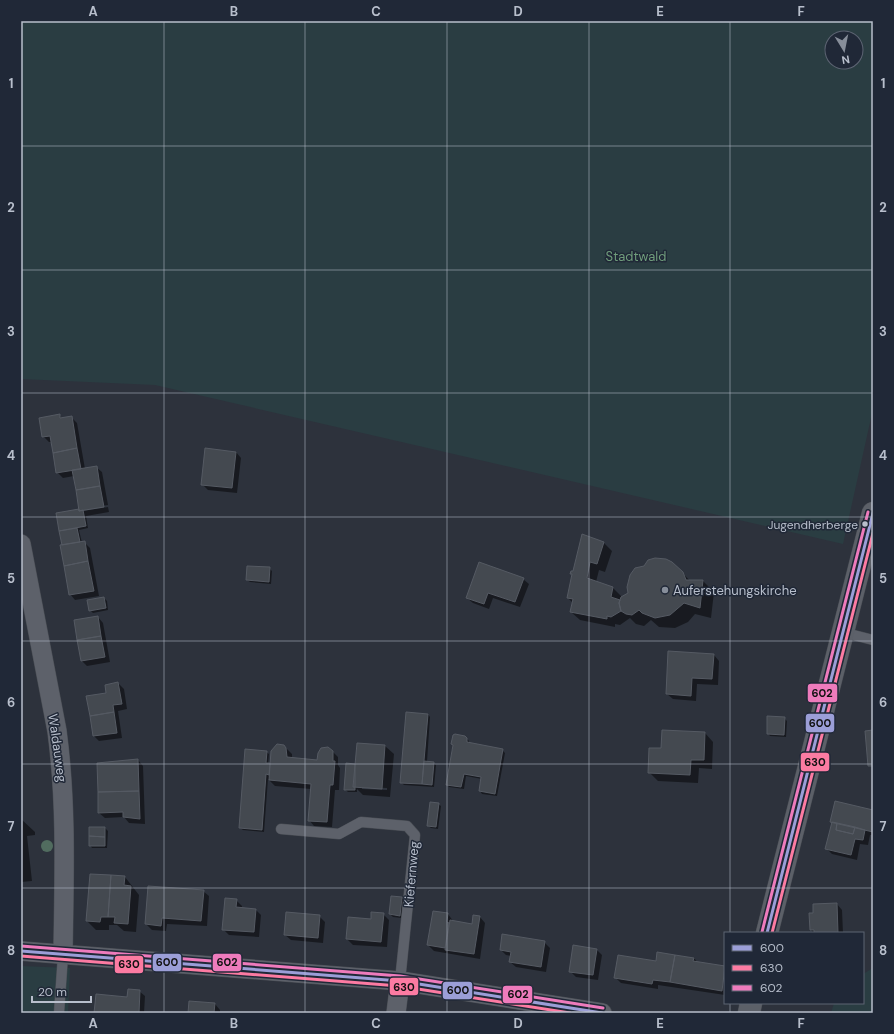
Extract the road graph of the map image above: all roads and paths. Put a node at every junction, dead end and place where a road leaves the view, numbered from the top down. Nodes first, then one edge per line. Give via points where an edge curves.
1 (873, 513) edge
2 (21, 544) edge
3 (842, 632) junction
4 (873, 640) edge
5 (281, 829) dead end
6 (767, 932) edge
7 (21, 951) edge
8 (63, 955) junction
9 (400, 981) junction
10 (59, 1013) edge
11 (396, 1013) edge
12 (602, 1013) edge

1 - 3 street
2 - 8 street, Waldauweg via 61,762 64,817
3 - 4 lane
3 - 6 street
5 - 9 lane, Kiefernweg via 339,834 361,822 407,826 415,835
7 - 8 street
8 - 9 street
8 - 10 lane
9 - 11 street
9 - 12 street

